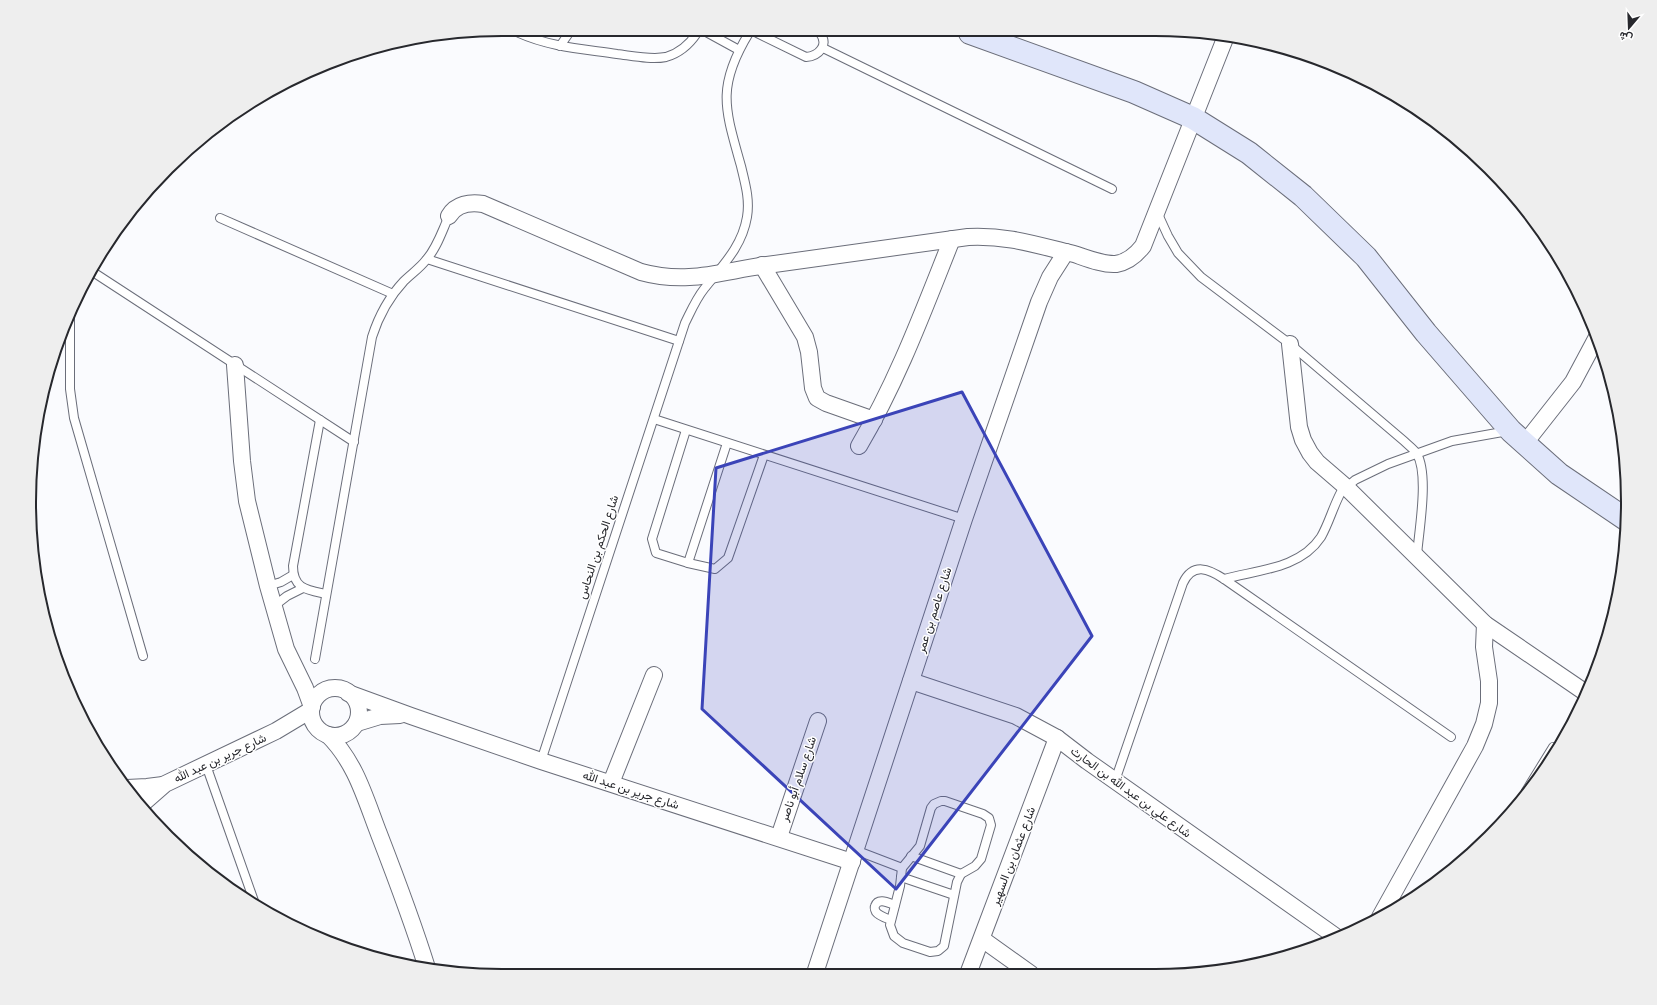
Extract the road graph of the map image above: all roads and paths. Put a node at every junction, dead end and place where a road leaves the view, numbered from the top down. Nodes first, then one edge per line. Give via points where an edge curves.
1 (526, 36) edge
2 (567, 36) edge
3 (695, 36) edge
4 (713, 36) edge
5 (747, 36) edge
6 (763, 36) edge
7 (821, 36) edge
8 (978, 36) edge
9 (1224, 41) edge
10 (560, 46) junction
11 (823, 48) junction
12 (739, 50) junction
13 (1193, 118) junction
14 (1112, 189) dead end
15 (1157, 211) junction
16 (449, 216) joint
17 (220, 218) dead end
18 (952, 239) junction
19 (1066, 252) junction
20 (427, 259) junction
21 (762, 265) junction
22 (96, 274) edge
23 (717, 274) junction
24 (393, 294) junction
25 (70, 329) edge
26 (679, 341) junction
27 (1290, 344) junction
28 (1593, 345) edge
29 (235, 365) junction
30 (654, 419) junction
31 (320, 420) junction
32 (874, 420) junction
33 (686, 430) junction
34 (1518, 437) junction
35 (354, 442) junction
36 (727, 443) junction
37 (859, 446) dead end
38 (1417, 454) junction
39 (764, 455) junction
40 (1346, 487) junction
41 (1621, 516) edge
42 (964, 519) junction
43 (1417, 555) junction
44 (688, 563) junction
45 (293, 575) junction
46 (1224, 579) junction
47 (268, 586) junction
48 (303, 588) junction
49 (326, 594) junction
50 (274, 606) junction
51 (1485, 624) junction
52 (143, 656) dead end
53 (315, 659) dead end
54 (297, 671) junction
55 (654, 676) dead end
56 (911, 681) junction
57 (328, 690) junction
58 (1581, 690) edge
59 (348, 692) junction
60 (312, 708) junction
61 (411, 716) junction
62 (818, 721) dead end
63 (354, 726) junction
64 (276, 731) junction
65 (324, 732) junction
66 (1452, 737) dead end
67 (1058, 738) junction
68 (540, 761) junction
69 (206, 765) junction
70 (353, 768) junction
71 (1115, 781) junction
72 (611, 783) junction
73 (165, 784) junction
74 (133, 788) edge
75 (145, 802) edge
76 (779, 837) junction
77 (854, 856) junction
78 (911, 856) junction
79 (902, 868) junction
80 (961, 874) junction
81 (901, 877) junction
82 (954, 895) junction
83 (252, 896) edge
84 (895, 905) junction
85 (1385, 909) edge
86 (891, 920) junction
87 (1332, 934) edge
88 (982, 939) junction
89 (425, 962) edge
90 (817, 969) edge
91 (970, 969) edge
92 (1024, 969) edge

1 - 10 lane
2 - 10 lane
3 - 10 lane via 682,50 670,56 657,58
4 - 12 lane
5 - 12 lane, شارع الحكم بن النحاس
6 - 11 lane via 806,57 813,57
7 - 11 lane
8 - 13 street via 1134,92
9 - 13 street
11 - 14 lane
12 - 23 lane, شارع الحكم بن النحاس via 730,70 726,106 747,190 747,217 739,242
13 - 15 street
13 - 34 street via 1249,153 1303,196 1366,257 1426,333
15 - 19 street via 1143,246 1137,255 1127,260 1115,264
15 - 27 lane via 1178,253 1201,277
16 - 20 lane
16 - 23 street via 463,205 483,204 641,272 660,277 680,278
17 - 24 lane
18 - 19 street via 997,237
18 - 21 street
18 - 32 street via 894,380
19 - 42 street, شارع عاصم بن عمر via 1050,277 1039,302
20 - 24 lane
20 - 26 lane
21 - 23 street
21 - 32 street via 805,337 817,398
22 - 29 lane
23 - 26 lane, شارع الحكم بن النحاس via 703,290
24 - 35 lane via 381,313 372,337
25 - 52 lane via 70,389 74,418
26 - 30 lane, شارع الحكم بن النحاس
27 - 38 lane
27 - 40 street via 1297,413 1303,440 1318,462
28 - 34 street via 1573,382
29 - 31 lane
29 - 47 street via 247,501
30 - 33 lane
30 - 68 lane, شارع الحكم بن النحاس
31 - 35 lane
31 - 45 lane
32 - 37 street
33 - 36 lane
33 - 44 lane via 652,539 656,553
34 - 38 lane via 1452,441
34 - 41 street via 1560,474
35 - 49 lane
36 - 39 lane
36 - 44 lane
38 - 40 lane via 1370,472
38 - 43 lane via 1423,486
39 - 42 lane
39 - 44 lane via 728,558 715,569
40 - 43 street
40 - 46 lane via 1338,498 1320,538 1304,555 1278,566
42 - 56 street, شارع عاصم بن عمر
43 - 51 street
45 - 47 lane
45 - 48 lane
46 - 66 lane
46 - 71 lane via 1205,569 1193,571 1186,577
47 - 50 street
48 - 49 lane
48 - 50 lane
49 - 53 lane
50 - 54 street via 286,649
51 - 58 street
51 - 85 street via 1484,647 1489,692 1482,731
54 - 57 street
54 - 60 street
55 - 72 street
56 - 67 street, شارع علي بن عبد الله بن الحارث via 1016,716
56 - 77 street, شارع عاصم بن عمر
57 - 59 street via 335,688
57 - 60 street via 318,696
59 - 61 street, شارع جرير بن عبد الله
59 - 63 street via 358,706 359,714
60 - 64 street, شارع جرير بن عبد الله
60 - 65 street via 312,717
61 - 63 street, شارع جرير بن عبد الله via 380,716
61 - 68 street, شارع جرير بن عبد الله
62 - 76 street, شارع سلام أبو ناصر
63 - 65 street via 345,734 337,736
63 - 70 street
64 - 65 street, شارع جرير بن عبد الله via 305,729
64 - 69 street, شارع جرير بن عبد الله
65 - 70 street via 346,756
67 - 71 street, شارع علي بن عبد الله بن الحارث
67 - 88 street, شارع عثمان بن السهير
68 - 72 street, شارع جرير بن عبد الله
69 - 73 street, شارع جرير بن عبد الله
69 - 83 lane
70 - 89 street via 389,859
71 - 87 street, شارع علي بن عبد الله بن الحارث
72 - 76 street, شارع جرير بن عبد الله
73 - 74 street, شارع جرير بن عبد الله
73 - 75 street, شارع جرير بن عبد الله
76 - 77 street, شارع جرير بن عبد الله
77 - 79 lane
77 - 90 street, شارع عاصم بن عمر
78 - 79 lane
78 - 80 lane
78 - 80 lane via 920,846 931,808 937,802 945,801 983,814 989,818 991,825 983,854 975,866
79 - 81 lane
80 - 82 lane
81 - 82 lane
81 - 84 lane
82 - 86 lane via 946,942 938,951 930,952 898,940 891,931
84 - 86 lane
84 - 86 lane via 881,901 875,906 876,912
88 - 91 street, شارع عثمان بن السهير
88 - 92 street

